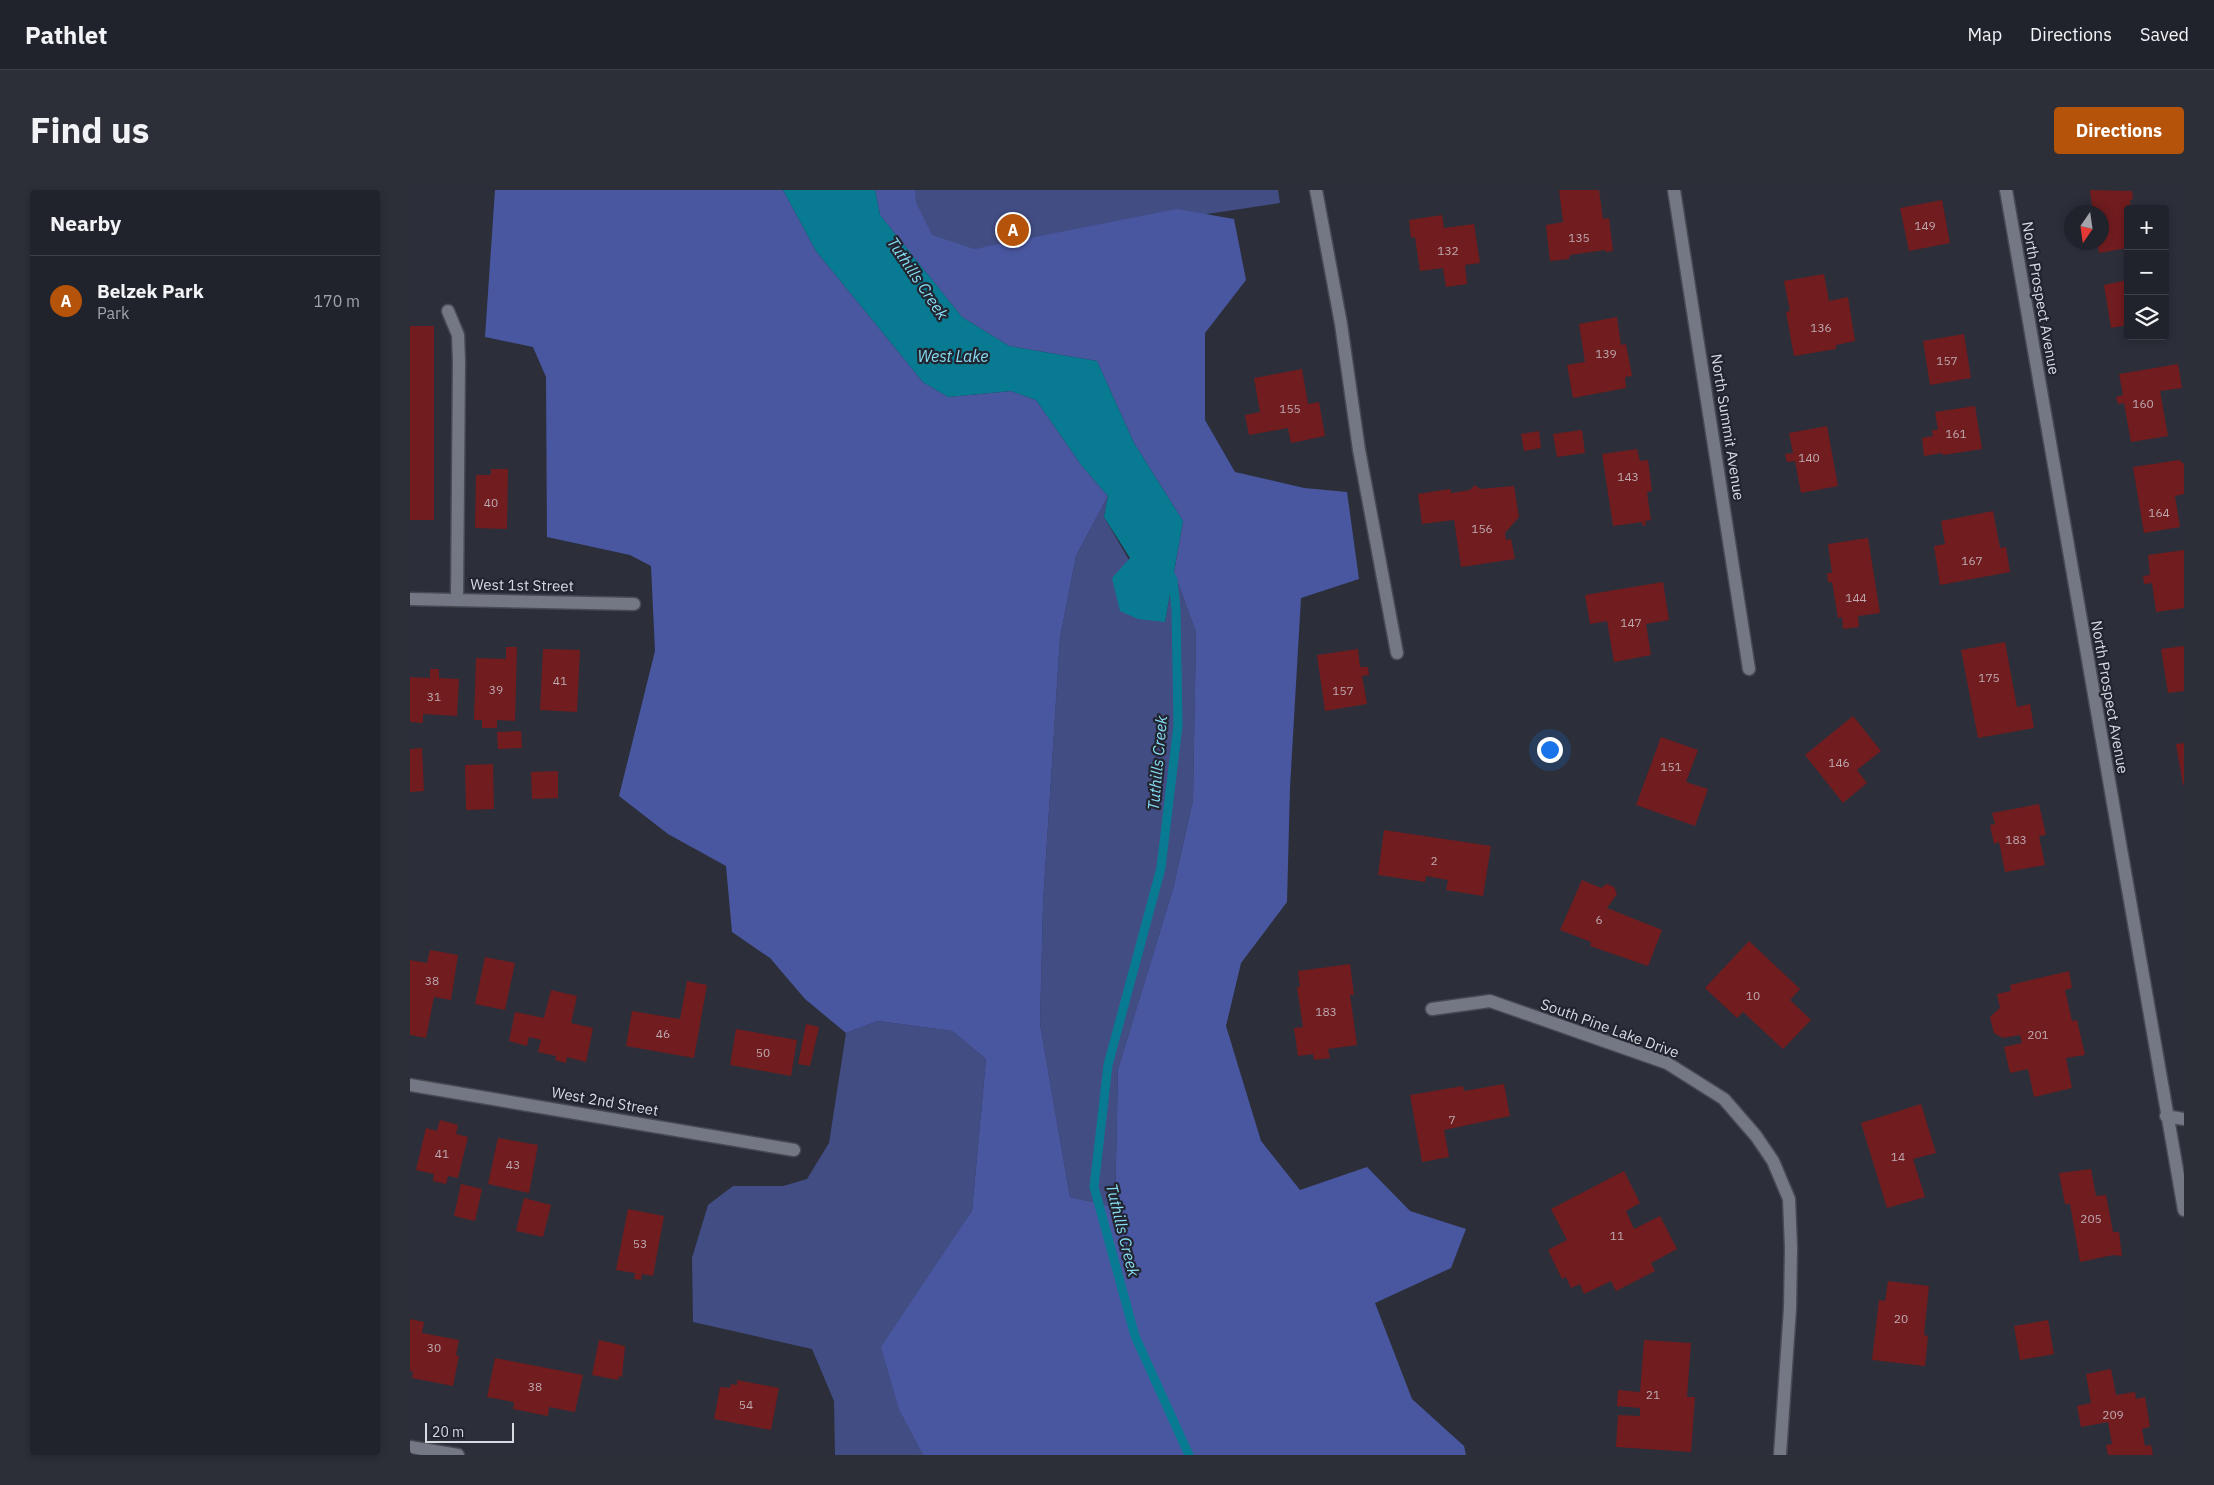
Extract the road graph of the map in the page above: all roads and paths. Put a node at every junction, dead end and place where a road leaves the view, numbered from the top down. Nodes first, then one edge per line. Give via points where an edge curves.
1 (1316, 190) edge
2 (1674, 190) edge
3 (2006, 190) edge
4 (448, 311) dead end
5 (410, 599) edge
6 (457, 600) junction
7 (634, 604) dead end
8 (1397, 652) dead end
9 (1749, 668) dead end
10 (1432, 1009) dead end
11 (410, 1084) edge
12 (2166, 1116) junction
13 (2184, 1119) edge
14 (794, 1150) dead end
15 (2184, 1210) edge
16 (410, 1447) edge
17 (458, 1455) edge
18 (1780, 1455) edge

1 - 8 street via 1341,324 1358,450
2 - 9 street, North Summit Avenue
3 - 12 street, North Prospect Avenue
4 - 6 street via 458,335 459,360
5 - 6 street, West 1st Street
6 - 7 street, West 1st Street
10 - 18 street, South Pine Lake Drive via 1490,1002 1667,1063 1724,1099 1756,1136 1774,1161 1789,1199 1792,1248 1790,1308
11 - 14 street, West 2nd Street
12 - 13 street
12 - 15 street, North Prospect Avenue
16 - 17 street

